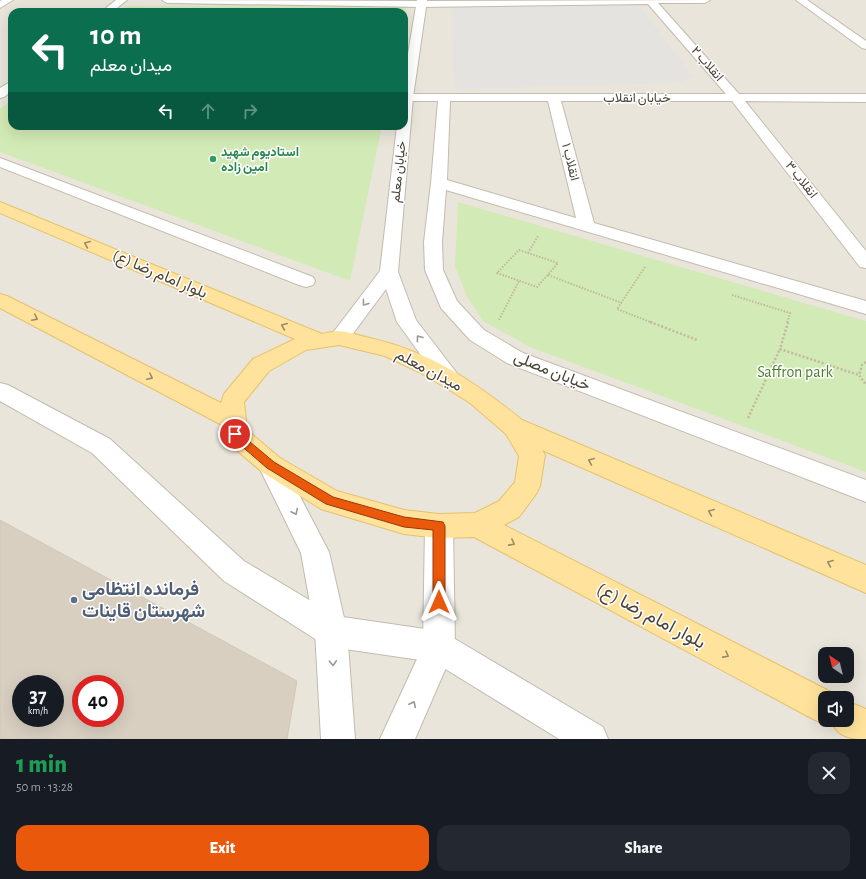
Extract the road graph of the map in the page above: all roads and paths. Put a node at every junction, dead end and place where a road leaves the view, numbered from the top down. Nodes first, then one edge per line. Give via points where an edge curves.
1 (8, 0) edge
2 (122, 0) edge
3 (167, 0) edge
4 (650, 0) edge
5 (705, 0) edge
6 (801, 0) edge
7 (369, 1) edge
8 (422, 2) edge
9 (0, 5) edge
10 (111, 8) edge
11 (866, 46) edge
12 (8, 87) edge
13 (408, 91) edge
14 (0, 94) edge
15 (408, 97) edge
16 (444, 98) junction
17 (554, 98) junction
18 (736, 98) junction
19 (866, 98) edge
20 (404, 130) edge
21 (0, 162) edge
22 (439, 183) junction
23 (0, 207) edge
24 (586, 225) junction
25 (653, 245) junction
26 (866, 263) edge
27 (645, 267) junction
28 (652, 269) dead end
29 (389, 272) junction
30 (548, 275) junction
31 (306, 281) dead end
32 (519, 281) junction
33 (725, 292) dead end
34 (0, 300) edge
35 (622, 303) junction
36 (866, 308) edge
37 (497, 324) dead end
38 (330, 339) junction
39 (697, 340) dead end
40 (780, 349) junction
41 (866, 362) edge
42 (859, 375) junction
43 (451, 380) junction
44 (866, 385) edge
45 (0, 391) edge
46 (233, 420) junction
47 (514, 427) junction
48 (737, 442) junction
49 (271, 465) junction
50 (866, 492) edge
51 (477, 525) junction
52 (439, 526) junction
53 (866, 579) edge
54 (331, 631) junction
55 (439, 647) junction
56 (818, 703) edge
57 (854, 722) edge
58 (866, 728) edge
59 (338, 739) edge
60 (397, 739) edge
61 (591, 739) edge

1 - 9 street
2 - 10 street
3 - 7 street
4 - 5 street
4 - 8 street
4 - 18 street, انقلاب ۲
6 - 11 street
7 - 8 street
8 - 13 street, خیابان معلم
12 - 14 street
15 - 16 street, خیابان انقلاب
16 - 17 street, خیابان انقلاب
16 - 22 street, خیابان مصلی
17 - 18 street, خیابان انقلاب
17 - 24 street, انقلاب ۱
18 - 19 street, خیابان انقلاب
18 - 26 street, انقلاب ۳
20 - 29 street, خیابان معلم
21 - 31 street
22 - 24 street
22 - 48 street, خیابان مصلی via 433,242 434,270 448,304 477,335 515,358
38 -> 23 main road, بلوار امام رضا (ع)
24 - 25 street
25 - 27 path
25 - 36 street
27 - 28 path
27 - 35 path
29 -> 38 street
43 -> 29 street via 408,322
30 - 32 path via 536,287
30 - 32 path via 558,263 519,250 497,273
30 - 35 path
32 - 37 path
33 - 40 path via 790,314
34 -> 46 main road
35 - 39 path via 617,309
38 - 43 main road, میدان معلم via 390,350
38 - 46 main road, میدان معلم via 301,344 261,365 232,400
40 - 42 path
40 - 48 path
41 - 42 path via 862,365
42 - 44 path
43 - 47 main road, میدان معلم via 478,397
45 - 54 street via 101,446 234,571
46 - 49 main road, میدان معلم via 235,434
47 - 51 main road, میدان معلم via 532,455 527,486 509,509
53 -> 47 main road
48 - 50 street, خیابان مصلی
49 - 52 main road, میدان معلم via 330,500 404,522
49 -> 54 street via 315,552
51 - 52 main road, میدان معلم
51 -> 56 main road, بلوار امام رضا (ع)
52 - 55 street
54 - 55 street
54 -> 59 street
60 -> 55 street
55 - 61 street
57 - 58 main road

